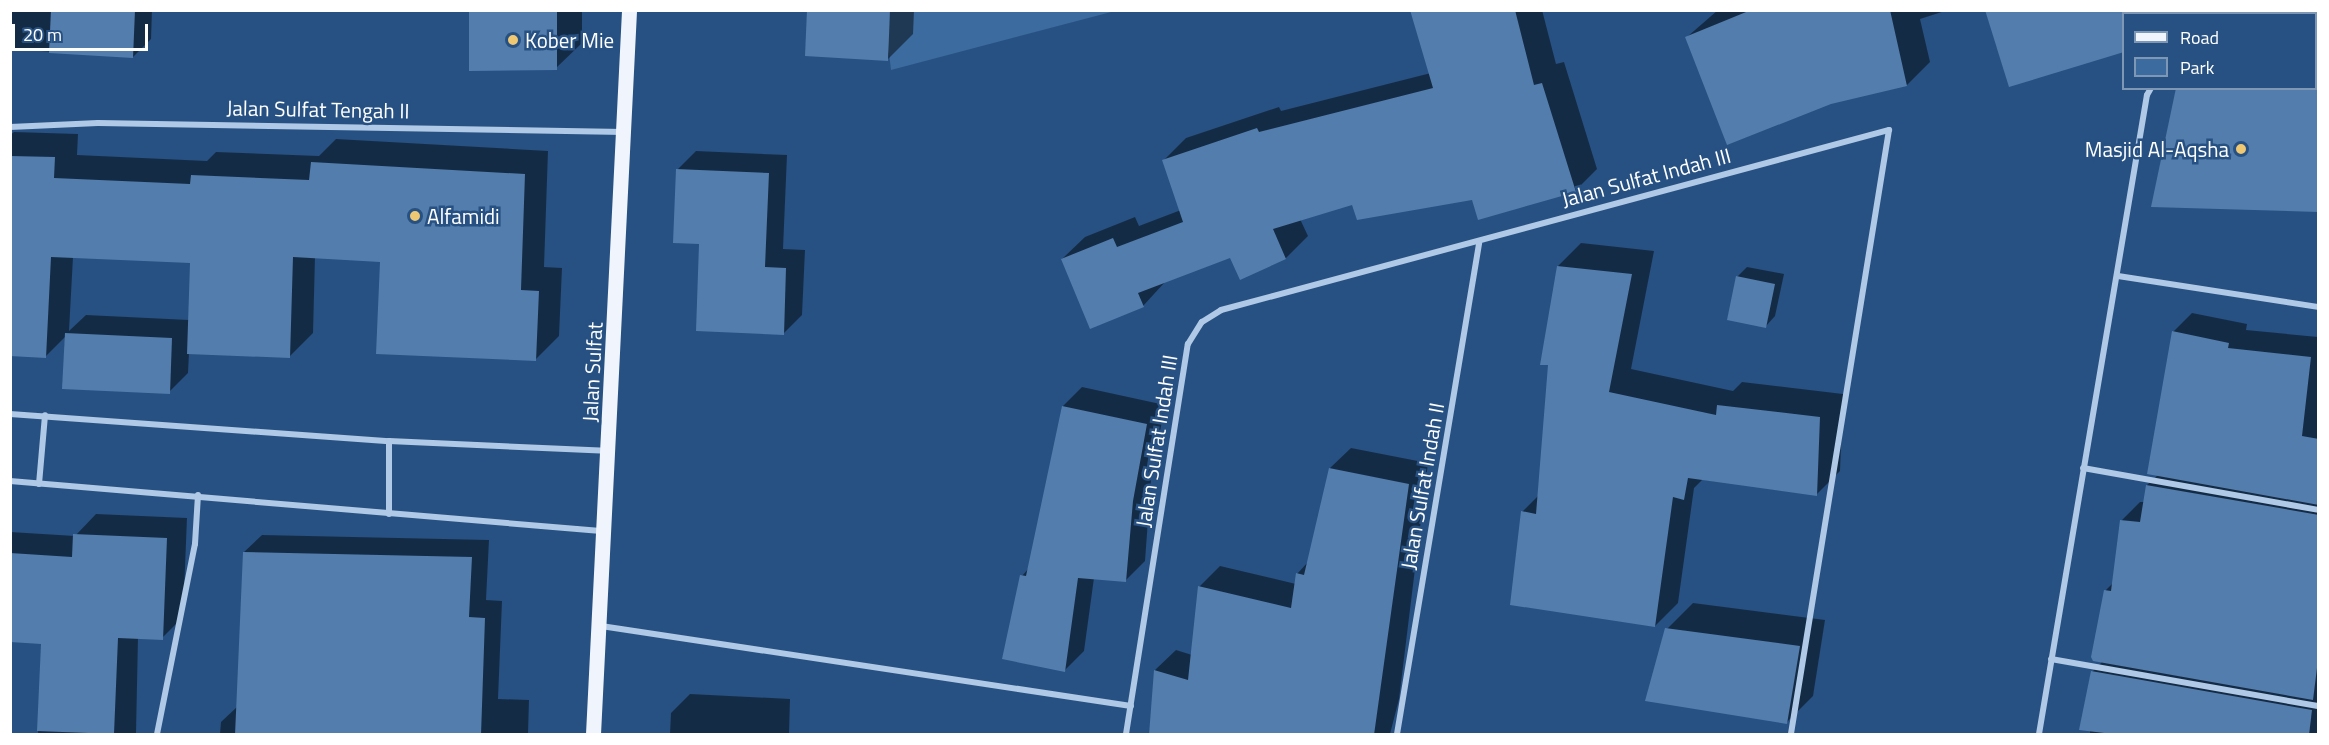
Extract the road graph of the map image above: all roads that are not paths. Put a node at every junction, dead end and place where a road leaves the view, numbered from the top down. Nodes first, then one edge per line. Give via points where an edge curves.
1 (629, 10) edge
2 (2150, 90) edge
3 (10, 128) edge
4 (624, 132) junction
5 (1479, 243) junction
6 (2118, 276) junction
7 (2319, 307) edge
8 (10, 414) edge
9 (45, 415) junction
10 (389, 441) junction
11 (609, 451) junction
12 (2083, 468) junction
13 (10, 481) edge
14 (39, 484) junction
15 (198, 495) junction
16 (2319, 510) edge
17 (389, 514) junction
18 (605, 531) junction
19 (601, 626) junction
20 (2051, 659) junction
21 (1131, 706) junction
22 (2319, 706) edge
23 (157, 735) edge
24 (593, 735) edge
25 (1126, 735) edge
26 (1397, 735) edge
27 (1791, 735) edge
28 (2039, 735) edge

1 - 4 main road, Jalan Sulfat
2 - 6 street
3 - 4 street, Jalan Sulfat Tengah II via 98,123
4 - 11 main road, Jalan Sulfat
5 - 21 street, Jalan Sulfat Indah III via 1221,310 1202,322 1188,344
5 - 26 street, Jalan Sulfat Indah II
5 - 27 street, Jalan Sulfat Indah III via 1521,227 1889,130
6 - 7 street
6 - 12 street
8 - 9 street
9 - 10 street
9 - 14 street
10 - 11 street
10 - 17 street
11 - 18 main road, Jalan Sulfat
12 - 16 street
12 - 20 street
13 - 14 street
14 - 15 street
15 - 17 street
15 - 23 street via 195,544
17 - 18 street
18 - 19 main road, Jalan Sulfat
19 - 21 street
19 - 24 main road, Jalan Sulfat
20 - 22 street
20 - 28 street
21 - 25 street, Jalan Sulfat Indah III

